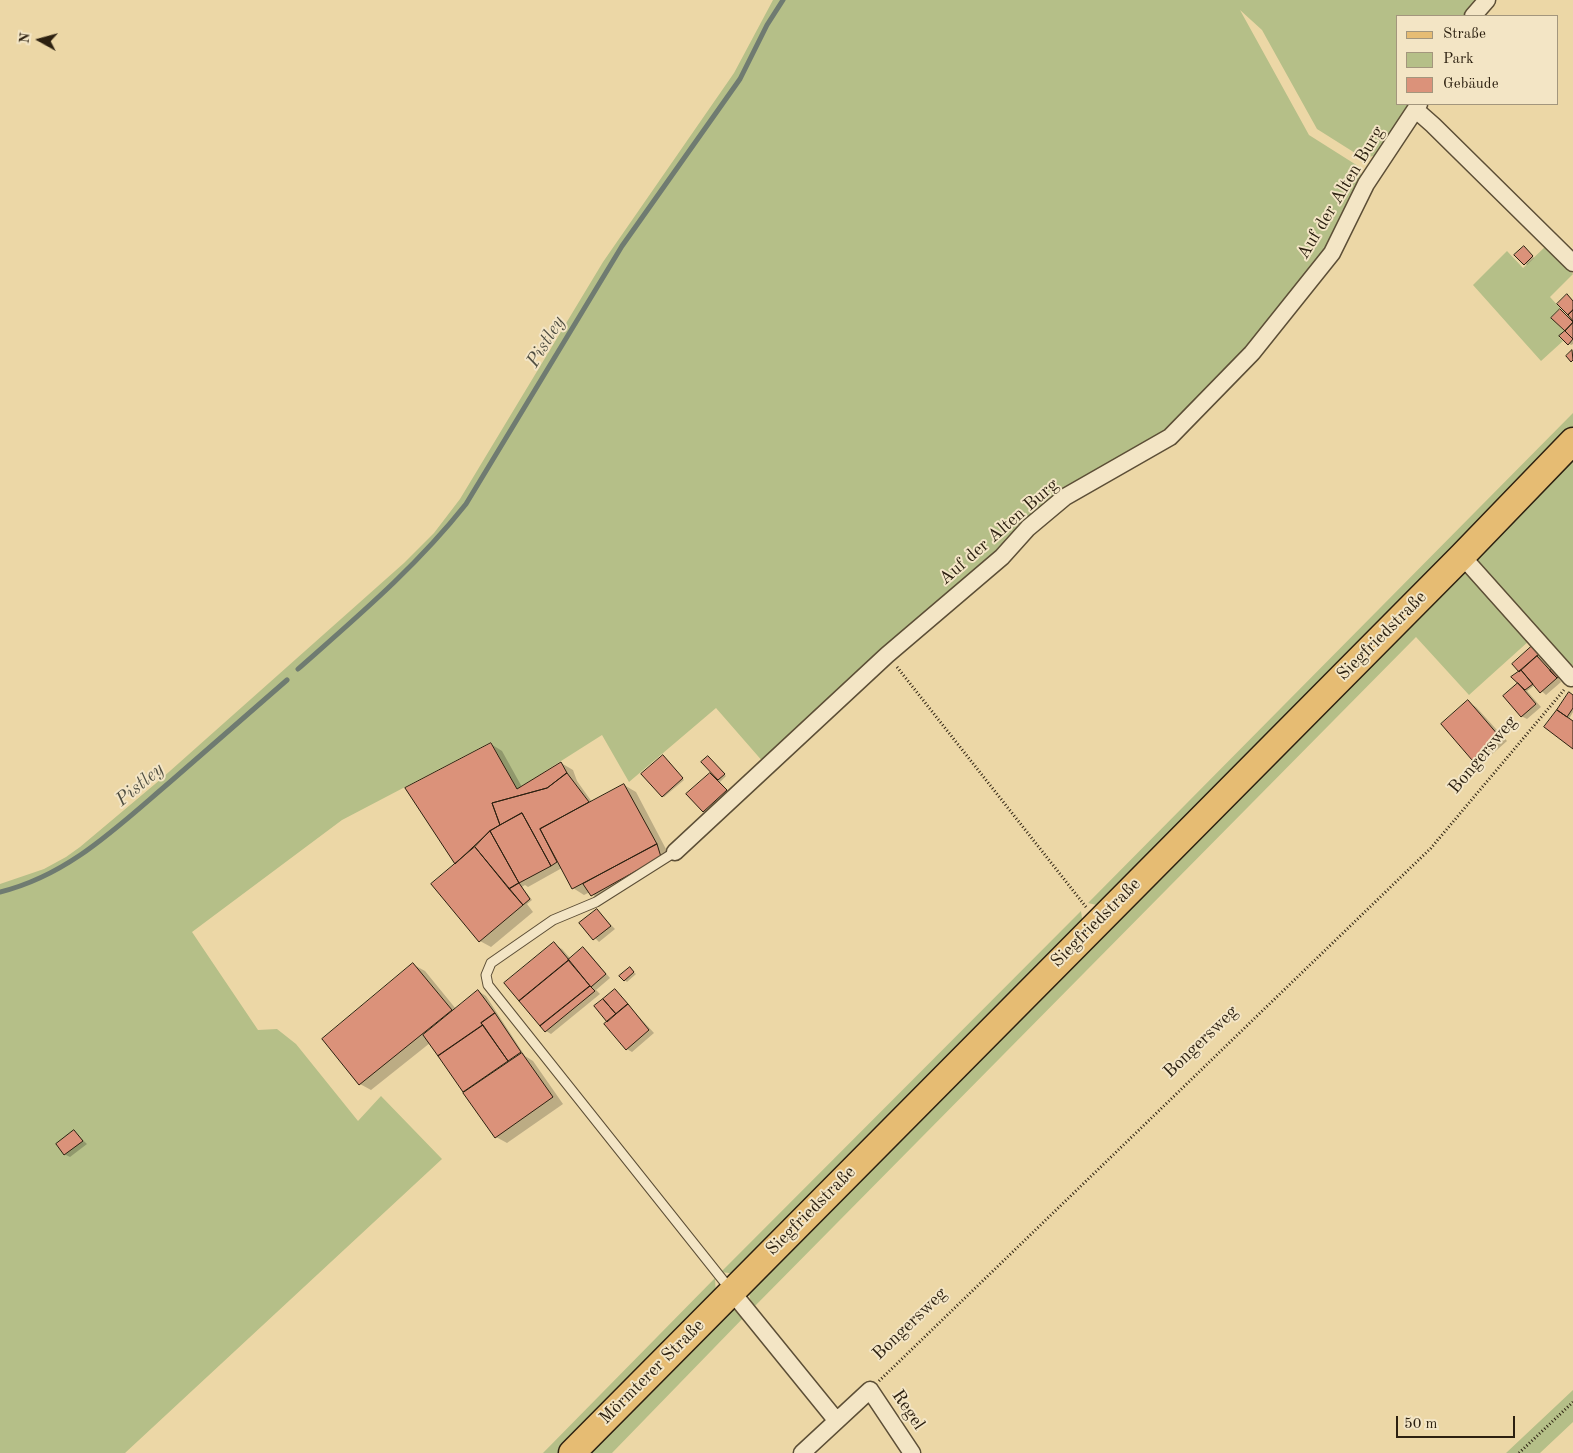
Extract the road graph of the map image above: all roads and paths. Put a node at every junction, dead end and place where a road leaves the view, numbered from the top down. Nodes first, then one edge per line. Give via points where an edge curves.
1 (1487, 0) edge
2 (1475, 15) edge
3 (1417, 107) edge
4 (1573, 263) edge
5 (1573, 441) edge
6 (1462, 556) junction
7 (887, 655) junction
8 (1571, 678) joint
9 (675, 852) joint
10 (1097, 921) junction
11 (732, 1292) junction
12 (870, 1390) junction
13 (1573, 1402) edge
14 (836, 1420) junction
15 (572, 1453) edge
16 (802, 1453) edge
17 (912, 1453) edge
18 (1519, 1453) edge

1 - 2 street
3 - 4 street, Auf der Alten Burg
3 - 7 street, Auf der Alten Burg via 1366,184 1332,253 1252,353 1170,437 1065,497 1028,528 1002,557
5 - 6 main road, Siegfriedstraße
6 - 8 street
6 - 10 main road, Siegfriedstraße
7 - 9 street, Auf der Alten Burg
7 - 10 path
8 - 12 path, Bongersweg via 1431,848
9 - 11 lane via 596,902 553,920 490,963 486,975 488,985
10 - 11 main road, Siegfriedstraße
11 - 14 street
11 - 15 main road, Mörmterer Straße
12 - 14 street
12 - 17 street, Regel
13 - 18 path
14 - 16 street

